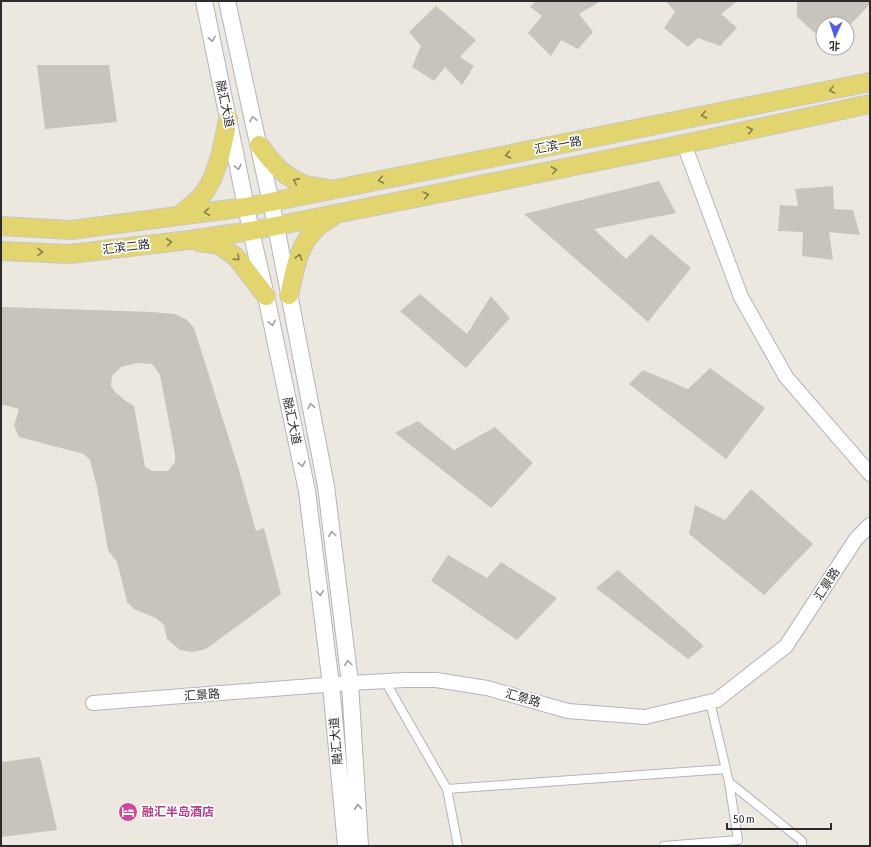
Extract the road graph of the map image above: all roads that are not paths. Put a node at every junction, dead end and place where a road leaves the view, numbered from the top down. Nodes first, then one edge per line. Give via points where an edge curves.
1 (204, 1) edge
2 (227, 1) edge
3 (870, 82) edge
4 (870, 104) edge
5 (228, 119) junction
6 (684, 144) junction
7 (259, 145) junction
8 (334, 190) junction
9 (271, 202) junction
10 (246, 207) junction
11 (336, 213) junction
12 (179, 216) junction
13 (1, 226) edge
14 (276, 226) junction
15 (251, 231) junction
16 (189, 240) junction
17 (1, 250) edge
18 (289, 295) junction
19 (266, 296) junction
20 (870, 474) edge
21 (870, 525) edge
22 (385, 681) junction
23 (350, 683) junction
24 (331, 685) junction
25 (710, 702) junction
26 (93, 703) dead end
27 (726, 769) junction
28 (729, 782) junction
29 (446, 788) junction
30 (346, 846) edge
31 (360, 846) edge
32 (458, 846) edge
33 (664, 846) edge
34 (802, 846) edge

1 -> 5 main road, 融汇大道
7 -> 2 main road, 融汇大道
3 -> 8 main road, 汇滨一路
6 -> 4 main road, 汇滨一路
5 -> 10 main road, 融汇大道
5 - 12 main road via 214,174 203,194
11 -> 6 main road, 汇滨一路
6 - 20 street via 741,298 786,377
8 -> 7 main road via 308,186 290,178 274,164
7 - 9 main road, 融汇大道
8 - 9 main road, 汇滨一路
9 - 10 main road, 汇滨一路
9 - 14 main road, 融汇大道
10 -> 12 main road, 汇滨二路
10 - 15 main road, 融汇大道
11 - 14 main road, 汇滨一路
18 -> 11 main road via 302,246 315,229
12 - 13 main road, 汇滨二路 via 71,230
14 - 15 main road, 汇滨一路
14 - 18 main road, 融汇大道
15 - 16 main road, 汇滨二路
15 - 19 main road, 融汇大道
17 -> 16 main road, 汇滨二路 via 70,254
16 -> 19 main road via 219,245 236,256
23 -> 18 main road, 融汇大道 via 326,486
19 -> 24 main road, 融汇大道 via 307,492
21 - 25 street, 汇景路 via 856,539 786,646 717,700
22 - 23 street, 汇景路
22 - 25 street, 汇景路 via 436,680 487,688 568,711 645,717
22 - 29 street
23 - 24 street, 汇景路
31 -> 23 main road, 融汇大道
24 - 26 street, 汇景路
24 - 30 main road, 融汇大道
25 - 27 street
27 - 28 street
27 - 29 street
28 - 33 street via 738,840
28 - 34 street via 802,841
29 - 32 street

